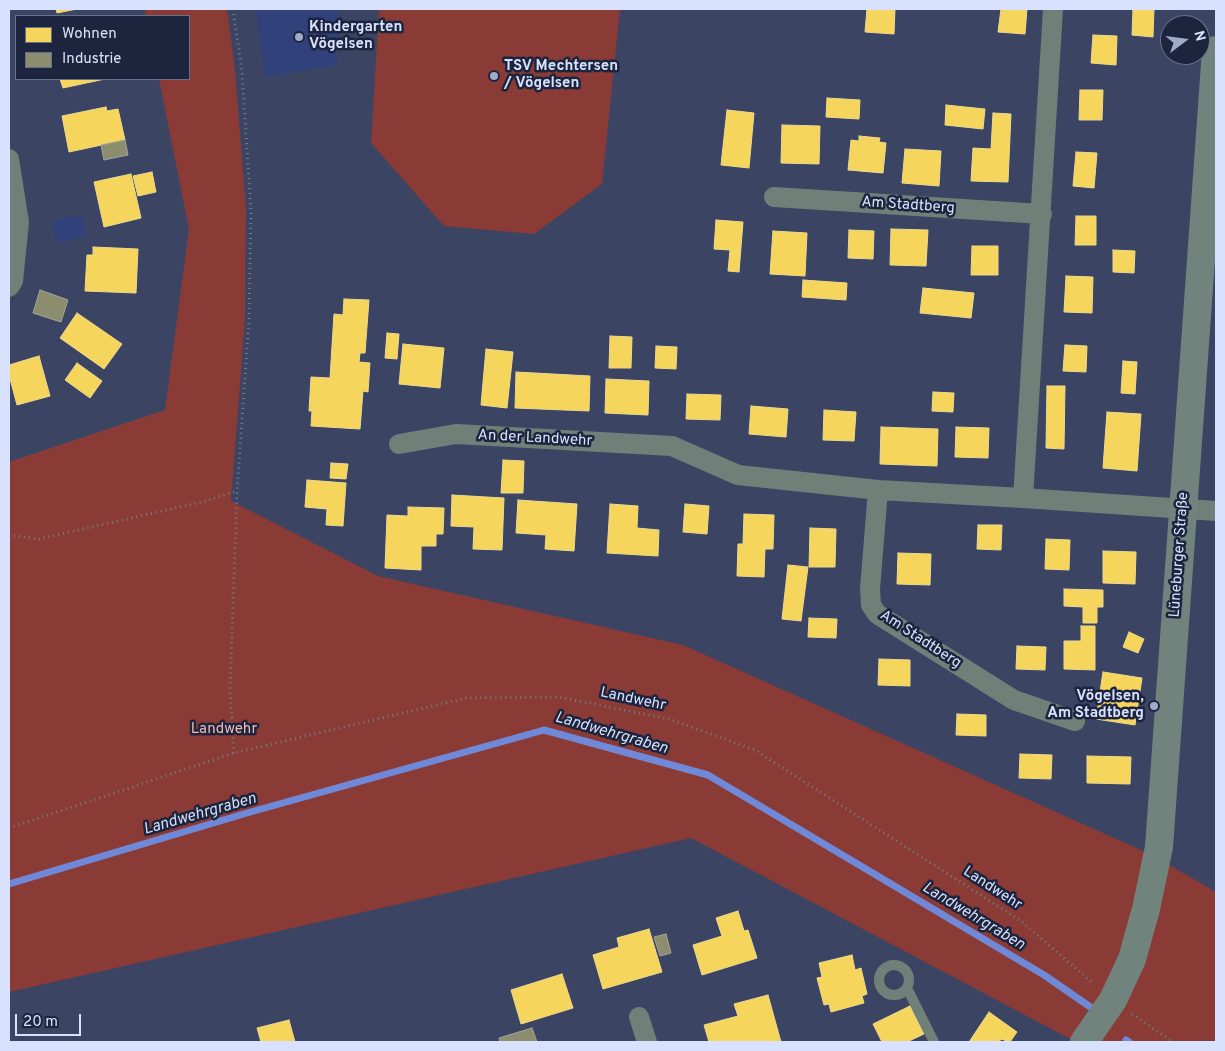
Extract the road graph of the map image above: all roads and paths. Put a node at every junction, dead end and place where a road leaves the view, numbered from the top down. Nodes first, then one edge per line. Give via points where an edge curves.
1 (233, 9) edge
2 (1053, 9) edge
3 (1216, 50) edge
4 (9, 159) edge
5 (774, 197) dead end
6 (1042, 214) junction
7 (9, 287) edge
8 (398, 444) dead end
9 (878, 490) junction
10 (237, 491) junction
11 (1023, 498) junction
12 (1183, 509) junction
13 (1216, 511) edge
14 (9, 535) edge
15 (1075, 721) dead end
16 (234, 753) junction
17 (9, 828) edge
18 (907, 988) dead end
19 (1113, 1000) junction
20 (638, 1017) dead end
21 (647, 1042) edge
22 (934, 1042) edge
23 (1084, 1042) edge
24 (1173, 1042) edge

1 - 10 path via 242,71 251,211 250,319
2 - 6 street
3 - 12 street, Lüneburger Straße
4 - 7 street via 18,222 13,281
5 - 6 street, Am Stadtberg
6 - 11 street
8 - 9 street, An der Landwehr via 456,434 672,446 738,475
9 - 11 street
9 - 15 street, Am Stadtberg via 870,589 871,605 877,614 1014,700
10 - 14 path via 39,539
10 - 16 path via 230,690
11 - 12 street
12 - 13 street
12 - 19 street, Lüneburger Straße via 1159,847 1132,959
16 - 17 path, Landwehr
16 - 19 path, Landwehr via 466,698 559,697 669,719 755,750 1021,921
18 - 22 lane
19 - 23 street, Lüneburger Straße
19 - 24 path, Landwehr
20 - 21 street

